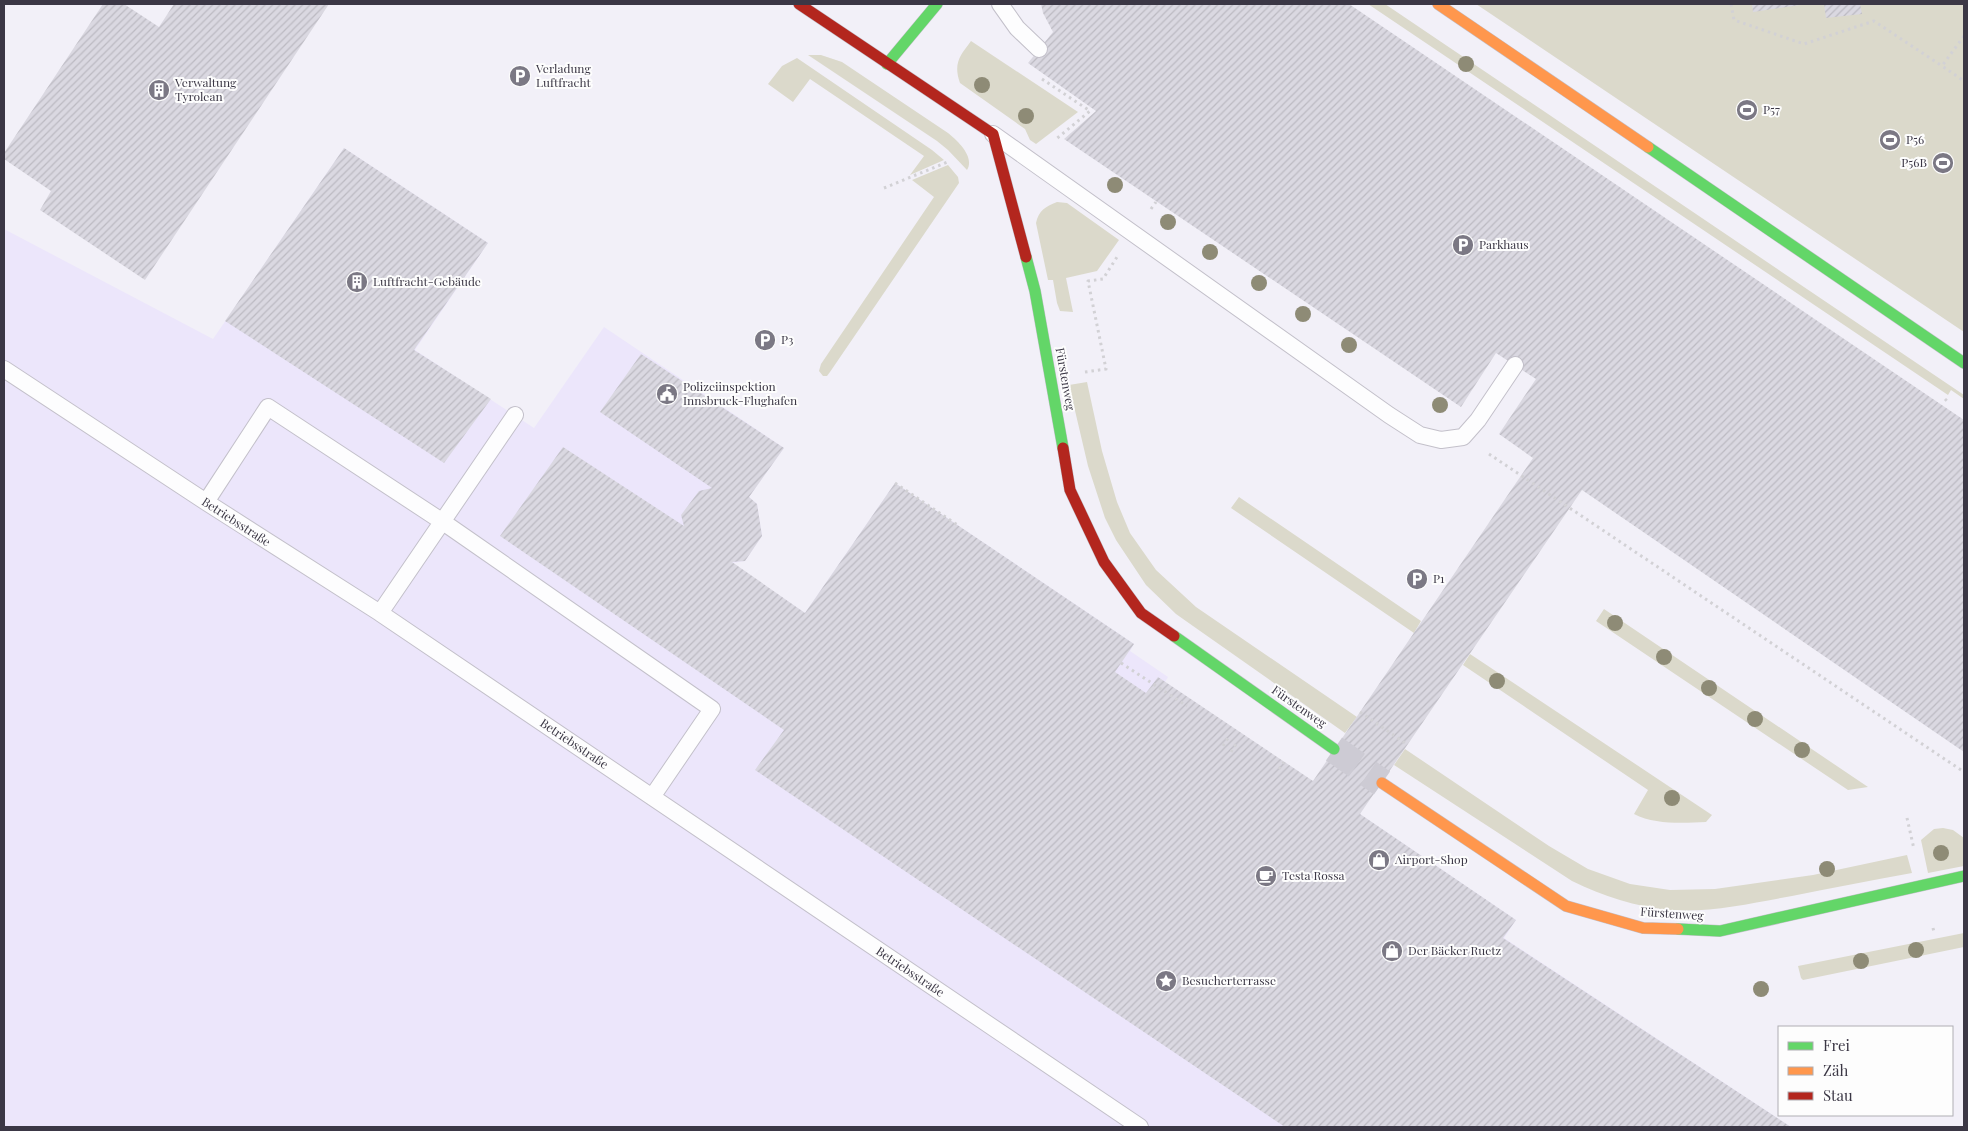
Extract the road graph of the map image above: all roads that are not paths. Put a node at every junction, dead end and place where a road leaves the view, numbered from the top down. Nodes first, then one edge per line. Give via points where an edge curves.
1 (799, 4) edge
2 (937, 4) edge
3 (1000, 4) edge
4 (1438, 4) edge
5 (1039, 49) dead end
6 (886, 64) junction
7 (993, 134) junction
8 (1964, 363) edge
9 (1515, 365) dead end
10 (4, 369) edge
11 (515, 415) dead end
12 (206, 502) junction
13 (443, 522) junction
14 (380, 613) junction
15 (1334, 749) tunnel mouth
16 (1382, 783) tunnel mouth
17 (652, 797) junction
18 (1964, 876) edge
19 (1140, 1127) edge

1 - 6 street
2 - 6 street
3 - 5 lane
4 - 8 street
6 - 7 street
7 - 9 lane via 1420,435 1441,440 1463,437
7 - 15 street, Fürstenweg via 1035,291 1070,490 1104,562 1141,612
10 - 12 lane, Betriebsstraße
11 - 13 lane
12 - 13 lane via 268,407
12 - 14 lane, Betriebsstraße
13 - 14 lane
13 - 17 lane via 712,709
14 - 17 lane, Betriebsstraße
16 - 18 street, Fürstenweg via 1566,906 1643,928 1720,931
17 - 19 lane, Betriebsstraße

